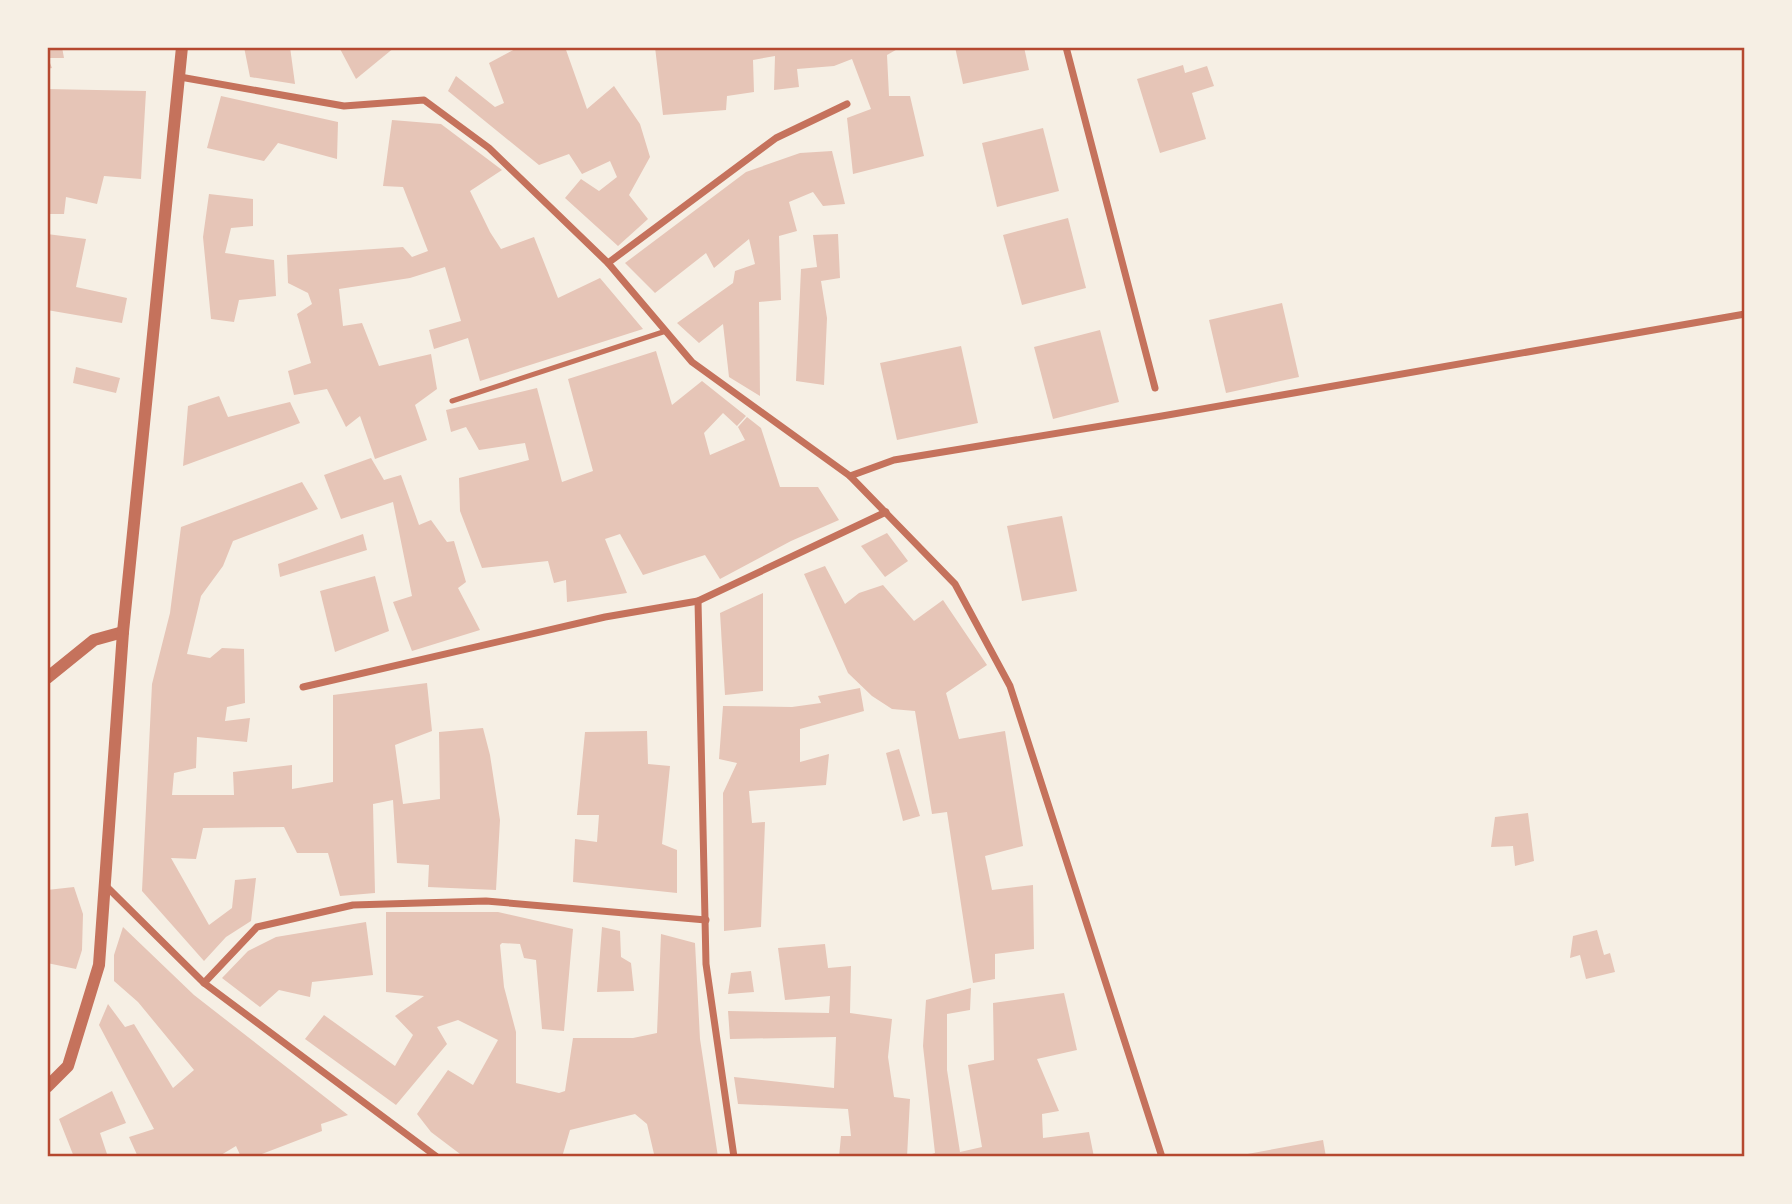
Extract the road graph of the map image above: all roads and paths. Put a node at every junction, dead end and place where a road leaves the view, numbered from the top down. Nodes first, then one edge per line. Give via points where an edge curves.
1 (182, 47) edge
2 (1066, 47) edge
3 (180, 77) junction
4 (847, 104) dead end
5 (608, 263) junction
6 (1745, 314) edge
7 (666, 331) junction
8 (1156, 388) dead end
9 (452, 401) dead end
10 (850, 476) junction
11 (886, 512) junction
12 (698, 601) junction
13 (122, 632) junction
14 (47, 678) edge
15 (303, 687) dead end
16 (106, 886) junction
17 (706, 920) junction
18 (204, 983) junction
19 (47, 1087) edge
20 (437, 1157) edge
21 (734, 1157) edge
22 (1162, 1157) edge

1 - 3 street
2 - 8 street
3 - 5 street via 344,106 424,100 489,148
3 - 13 street
4 - 5 street via 776,138
5 - 7 street
6 - 10 street via 894,460
7 - 9 lane
7 - 10 street via 692,362
10 - 11 street
11 - 12 street
11 - 22 street via 955,584 1010,686
12 - 15 street via 605,617
12 - 17 street
13 - 14 street via 94,640
13 - 16 street
16 - 18 street
16 - 19 street via 99,965 68,1066
17 - 18 street via 486,901 353,905 257,928
17 - 21 street via 706,964
18 - 20 street

